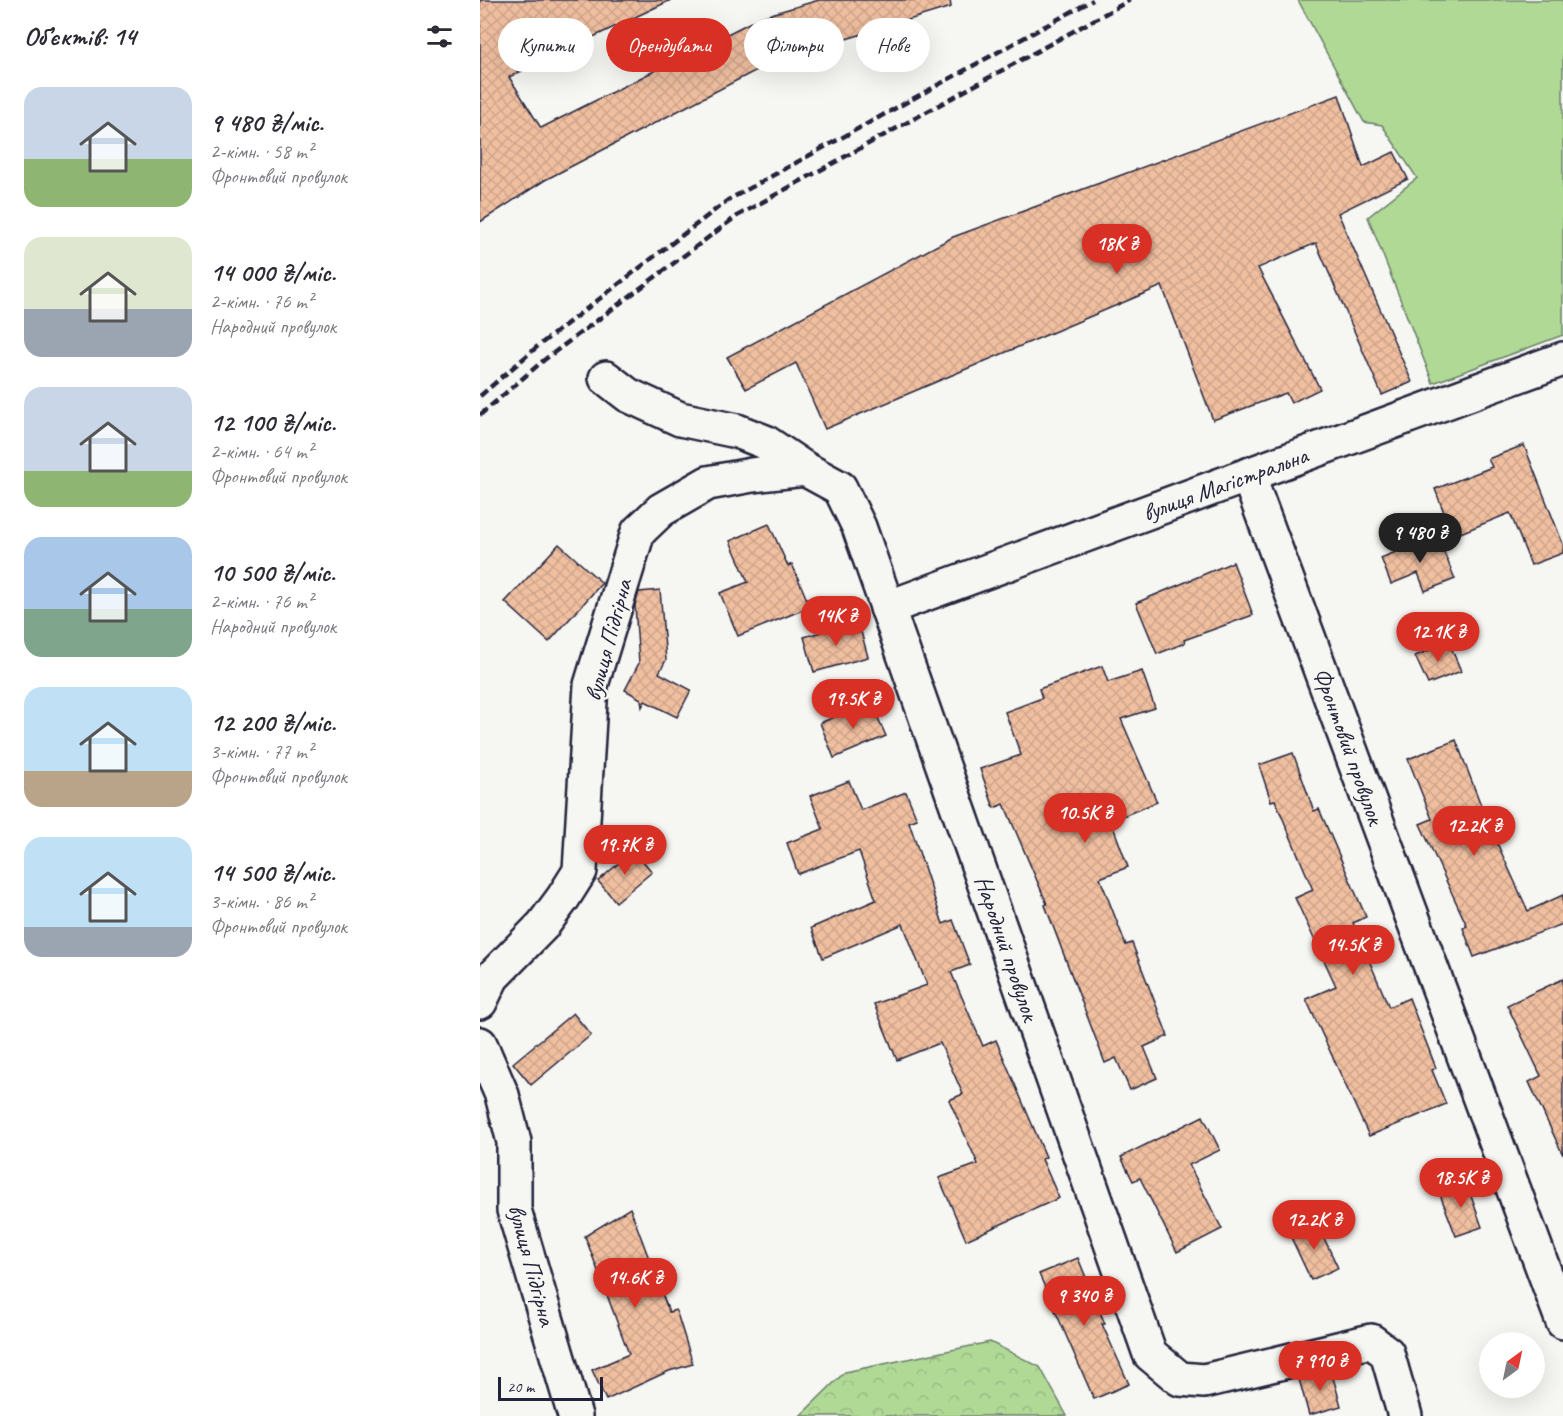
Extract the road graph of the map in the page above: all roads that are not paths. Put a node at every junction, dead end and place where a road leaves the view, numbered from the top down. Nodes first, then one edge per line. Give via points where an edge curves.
1 (1563, 359) edge
2 (606, 378) dead end
3 (805, 469) junction
4 (1248, 475) junction
5 (887, 608) junction
6 (480, 1002) edge
7 (480, 1044) edge
8 (1563, 1322) edge
9 (575, 1416) edge
10 (1405, 1416) edge

1 - 4 street, вулиця Магістральна
2 - 3 street, Народний провулок via 628,395 680,420 737,431 765,442
3 - 5 street, Народний провулок via 840,488 860,526
3 - 6 street, вулиця Підгірна via 708,483 661,510 638,532 591,685 580,871 543,925 492,977
4 - 5 street, вулиця Магістральна
4 - 8 street, Фронтовий провулок
5 - 10 street, Народний провулок via 1150,1354 1180,1379 1204,1380 1371,1341 1387,1353
7 - 9 street, вулиця Підгірна via 502,1095 514,1142 514,1210

